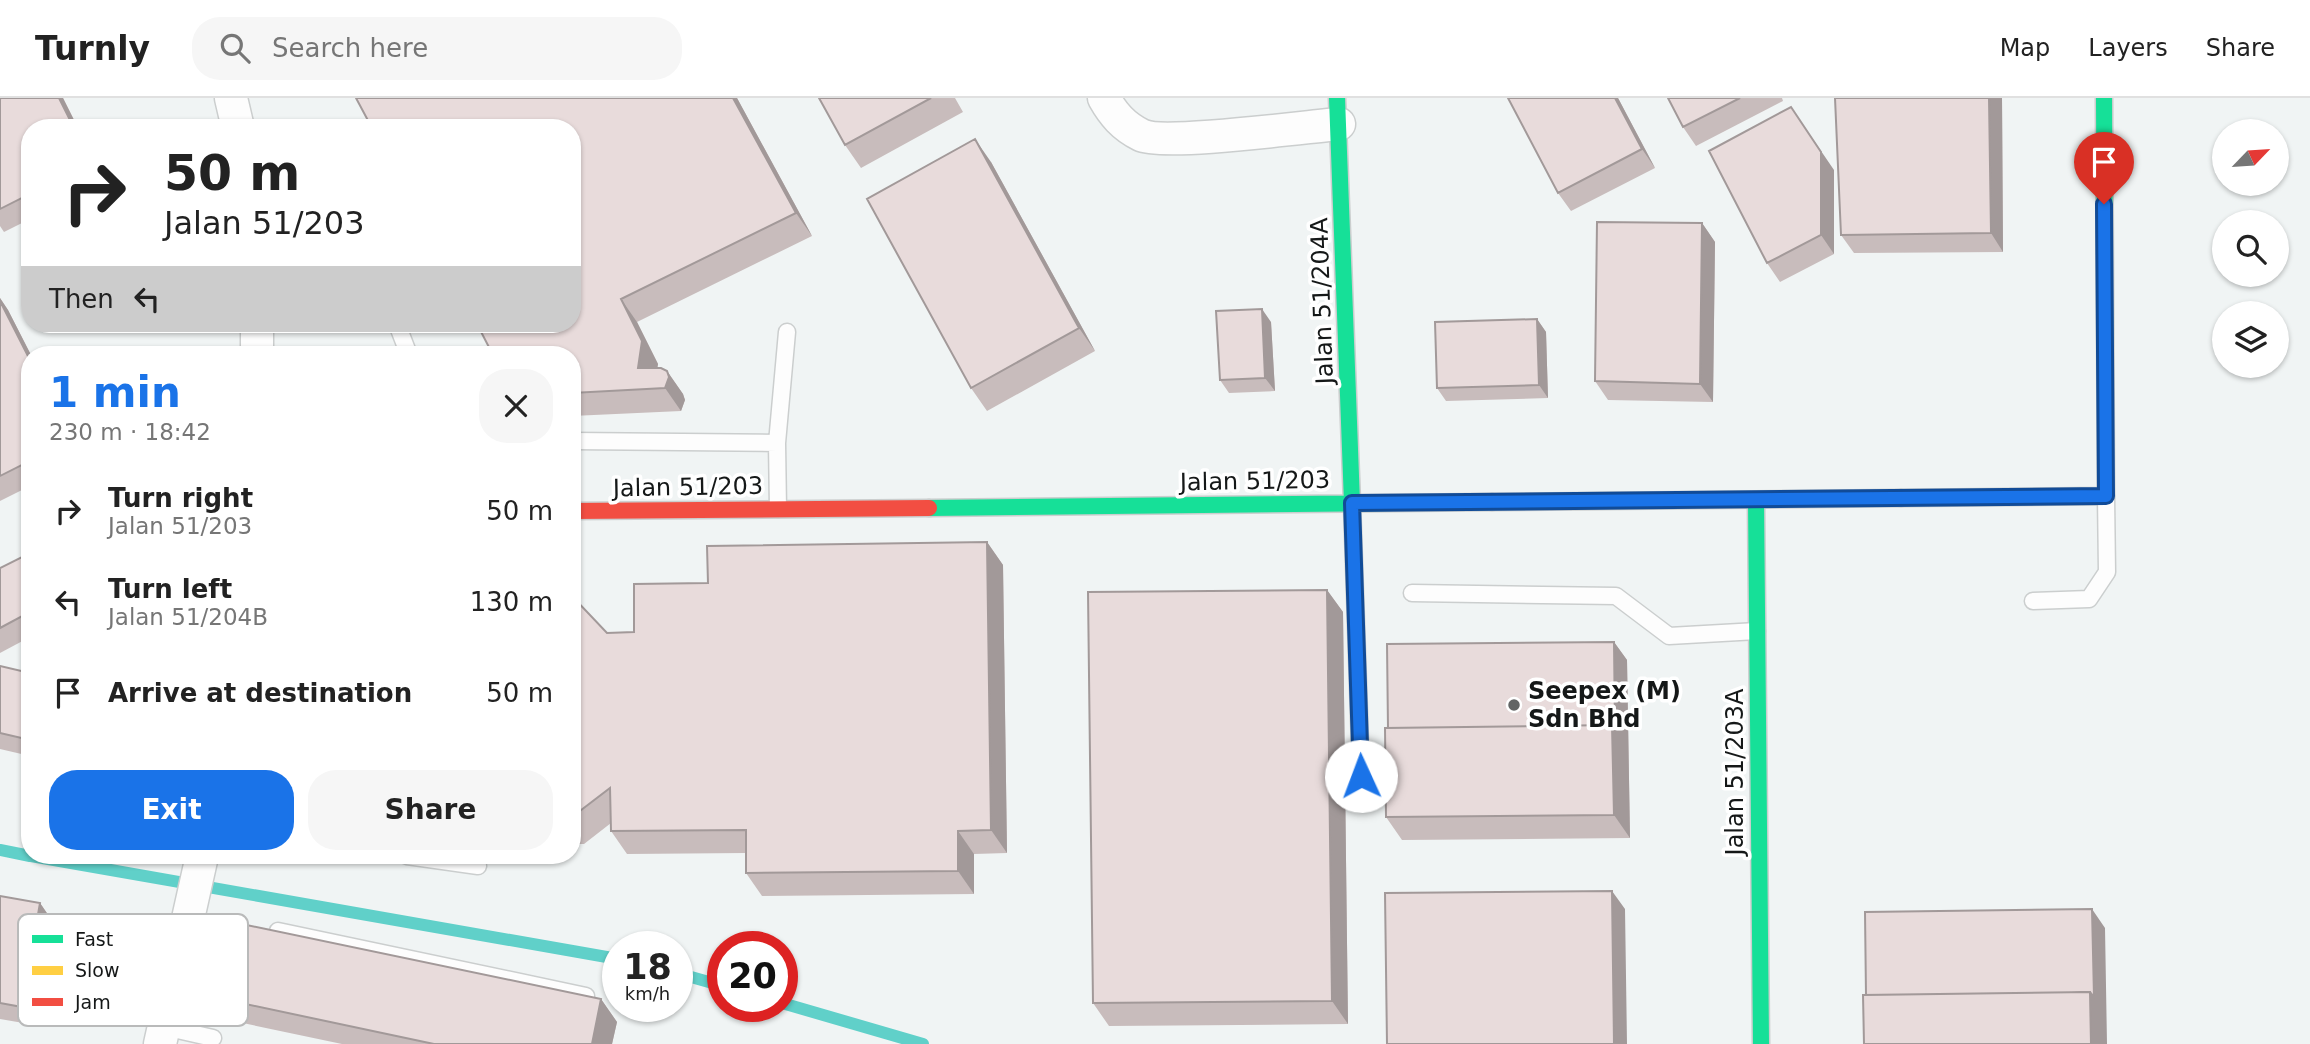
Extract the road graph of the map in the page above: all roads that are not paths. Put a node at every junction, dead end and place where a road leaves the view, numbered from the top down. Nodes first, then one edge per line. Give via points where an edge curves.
1 (231, 98) edge
2 (1104, 98) edge
3 (2104, 98) edge
4 (1338, 111) edge
5 (235, 119) edge
6 (787, 332) dead end
7 (581, 441) edge
8 (778, 443) junction
9 (2106, 496) junction
10 (1756, 500) junction
11 (1352, 503) junction
12 (778, 509) junction
13 (581, 511) edge
14 (1412, 593) dead end
15 (2033, 601) dead end
16 (1757, 631) junction
17 (1361, 776) dead end
18 (200, 864) edge
19 (464, 864) edge
20 (478, 866) dead end
21 (189, 914) edge
22 (278, 931) edge
23 (586, 996) edge
24 (162, 1035) edge
25 (213, 1038) dead end
26 (1760, 1044) edge

1 - 5 street
2 - 4 street via 1115,118 1143,136 1176,138
3 - 9 street
4 - 11 street, Jalan 51/204A
6 - 8 lane
7 - 8 lane
8 - 12 lane
9 - 10 street, Jalan 51/203
9 - 15 lane via 2107,572 2089,598
10 - 11 street, Jalan 51/203
10 - 16 street, Jalan 51/203A
11 - 12 street, Jalan 51/203
11 - 17 lane
12 - 13 street, Jalan 51/203
14 - 16 lane via 1616,596 1669,636
16 - 26 street, Jalan 51/203A
18 - 21 street
19 - 20 lane
22 - 23 lane
24 - 25 lane

